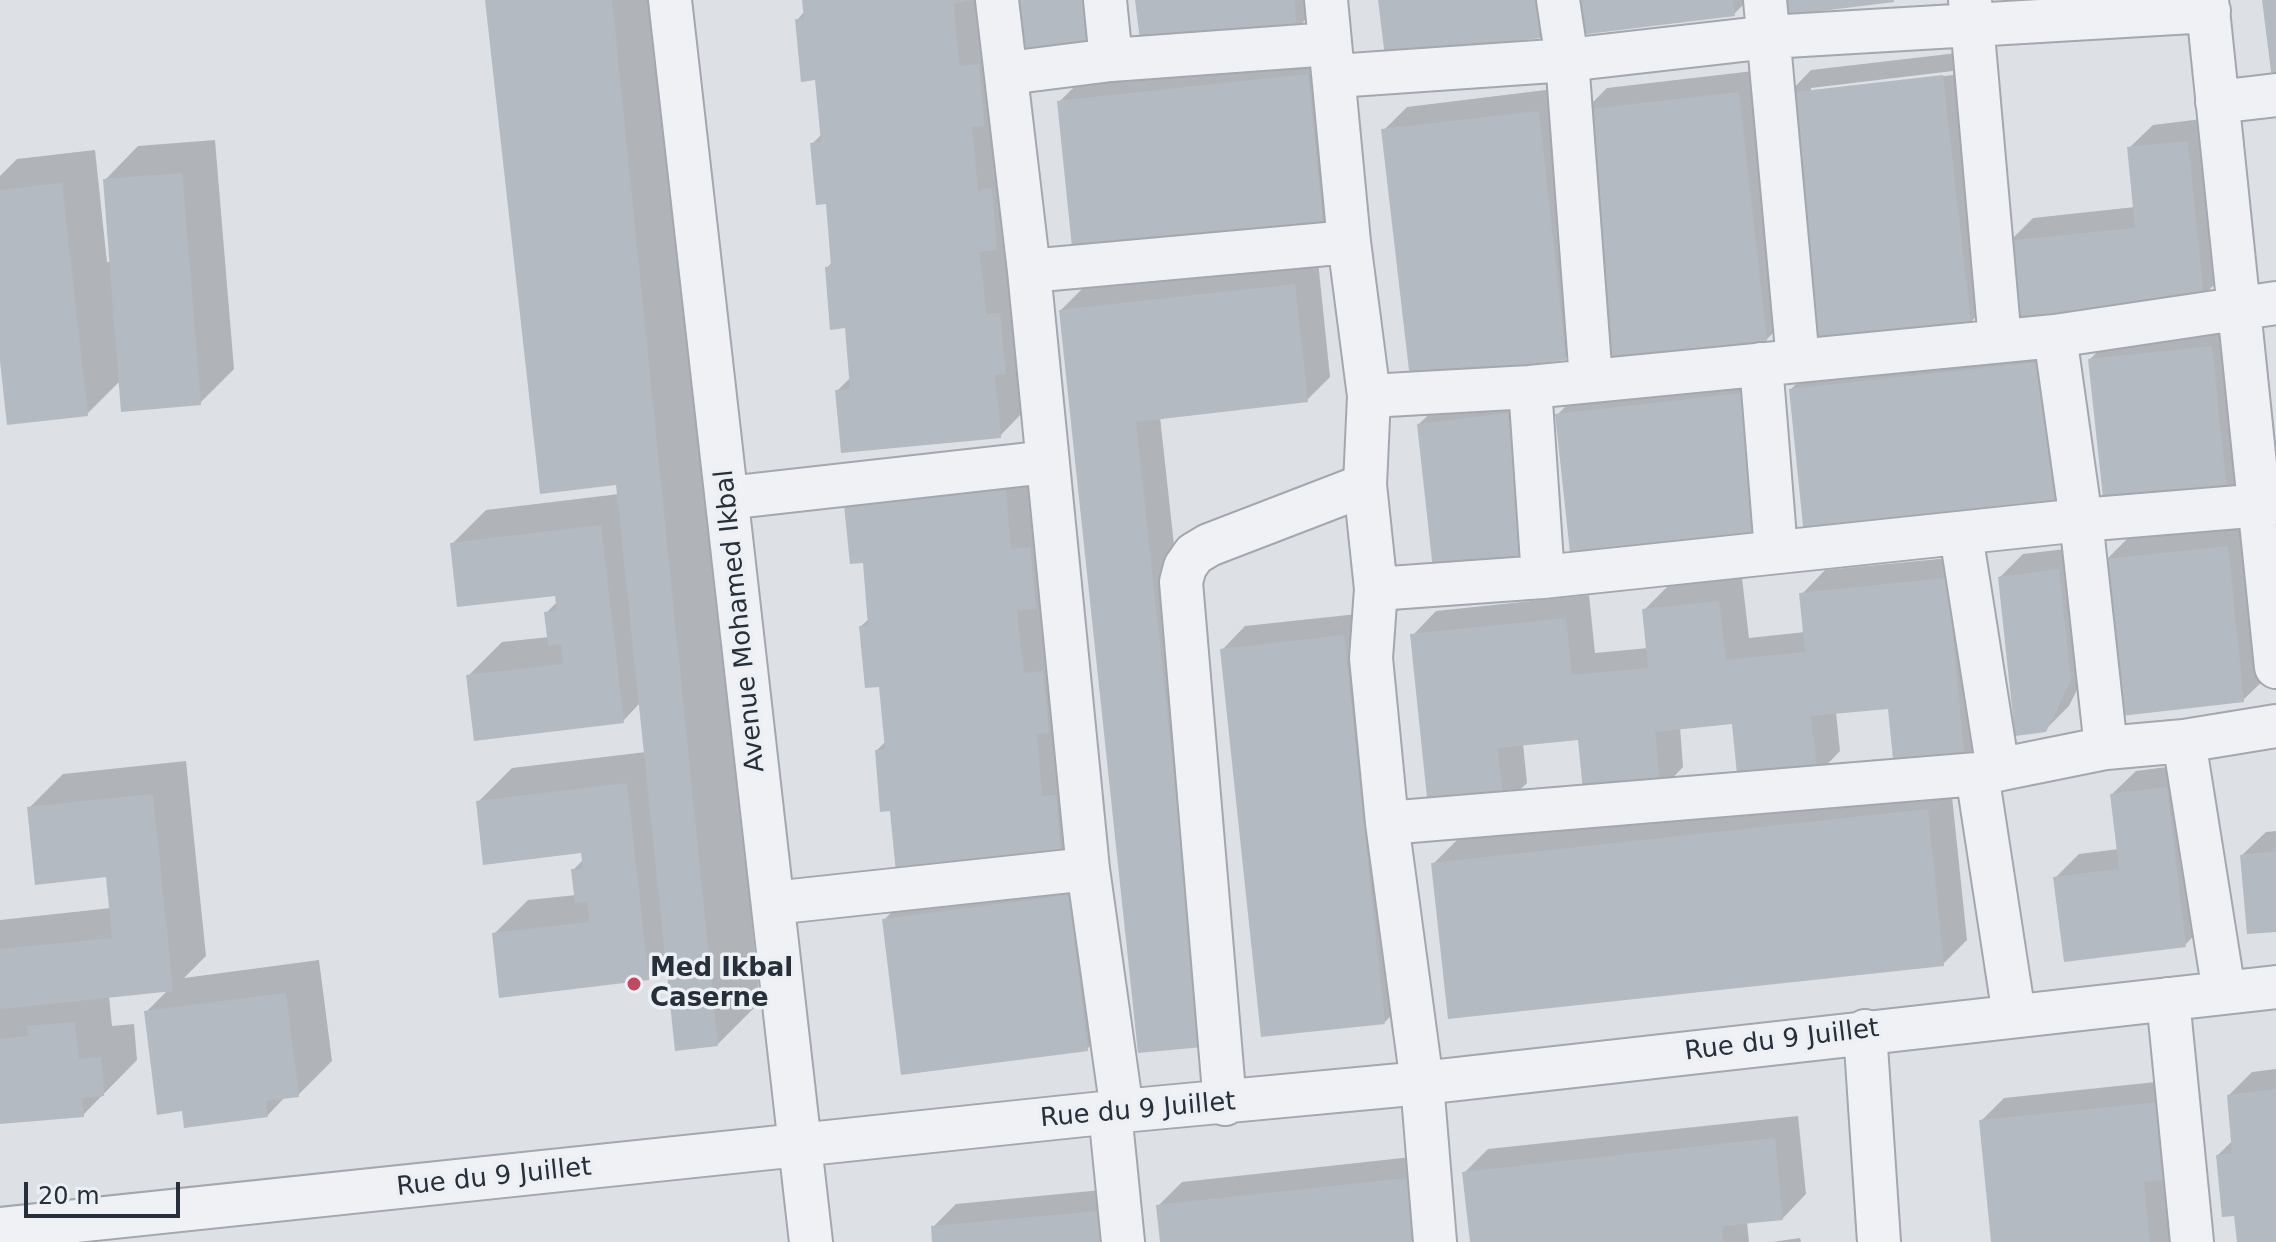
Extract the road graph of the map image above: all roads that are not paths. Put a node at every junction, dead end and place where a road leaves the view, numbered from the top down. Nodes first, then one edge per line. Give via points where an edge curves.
1 (670, 0) edge
2 (997, 0) edge
3 (1105, 0) edge
4 (1326, 0) edge
5 (1558, 0) edge
6 (2208, 6) edge
7 (1972, 13) edge
8 (1767, 19) edge
9 (1111, 60) junction
10 (1333, 60) junction
11 (1567, 60) junction
12 (1008, 73) junction
13 (2276, 95) edge
14 (2217, 102) junction
15 (1349, 242) junction
16 (1029, 271) junction
17 (2258, 306) edge
18 (2055, 336) junction
19 (2000, 341) junction
20 (1780, 362) junction
21 (1591, 380) junction
22 (1530, 387) junction
23 (1369, 396) junction
24 (1047, 462) junction
25 (1365, 485) junction
26 (727, 498) junction
27 (2268, 505) edge
28 (2081, 520) junction
29 (1961, 535) junction
30 (1776, 551) junction
31 (1543, 577) junction
32 (1376, 589) junction
33 (2276, 667) edge
34 (2276, 726) edge
35 (2184, 741) junction
36 (2106, 748) junction
37 (1988, 772) junction
38 (1387, 823) junction
39 (1088, 869) junction
40 (773, 903) junction
41 (2276, 987) edge
42 (2224, 992) junction
43 (2168, 999) junction
44 (2014, 1015) junction
45 (1865, 1031) junction
46 (1422, 1083) junction
47 (1225, 1104) junction
48 (1116, 1111) junction
49 (800, 1146) junction
50 (0, 1229) edge
51 (811, 1242) edge
52 (1123, 1242) edge
53 (1435, 1242) edge
54 (1879, 1242) edge
55 (2192, 1242) edge

1 - 26 street, Avenue Mohamed Ikbal
2 - 12 street
3 - 9 street
4 - 10 street
5 - 11 street
6 - 7 street
6 - 14 street
7 - 8 street
7 - 19 street
8 - 11 street
8 - 20 street
9 - 10 street
9 - 12 street
10 - 11 street
10 - 15 street
11 - 21 street
12 - 16 street
13 - 14 street
14 - 17 street
15 - 16 street
15 - 23 street
16 - 24 street
17 - 18 street
17 - 27 street
18 - 19 street
18 - 28 street
19 - 20 street
20 - 21 street
20 - 30 street
21 - 22 street
22 - 23 street
22 - 31 street
23 - 25 street
24 - 26 street
24 - 39 street
25 - 32 street
25 - 47 street via 1209,545 1194,554 1181,582
26 - 40 street, Avenue Mohamed Ikbal
27 - 28 street
27 - 33 street
28 - 29 street
28 - 36 street
29 - 30 street
29 - 37 street
30 - 31 street
31 - 32 street
32 - 38 street via 1371,658
34 - 35 street
35 - 36 street
35 - 42 street
36 - 37 street
37 - 38 street
37 - 44 street
38 - 46 street
39 - 40 street
39 - 48 street
40 - 49 street, Avenue Mohamed Ikbal
41 - 42 street, Rue du 9 Juillet
42 - 43 street, Rue du 9 Juillet
43 - 44 street, Rue du 9 Juillet
43 - 55 street
44 - 45 street, Rue du 9 Juillet
45 - 46 street, Rue du 9 Juillet
45 - 54 street
46 - 47 street, Rue du 9 Juillet
46 - 53 street
47 - 48 street, Rue du 9 Juillet
48 - 49 street, Rue du 9 Juillet
48 - 52 street
49 - 50 street, Rue du 9 Juillet
49 - 51 street, Avenue Mohamed Ikbal

